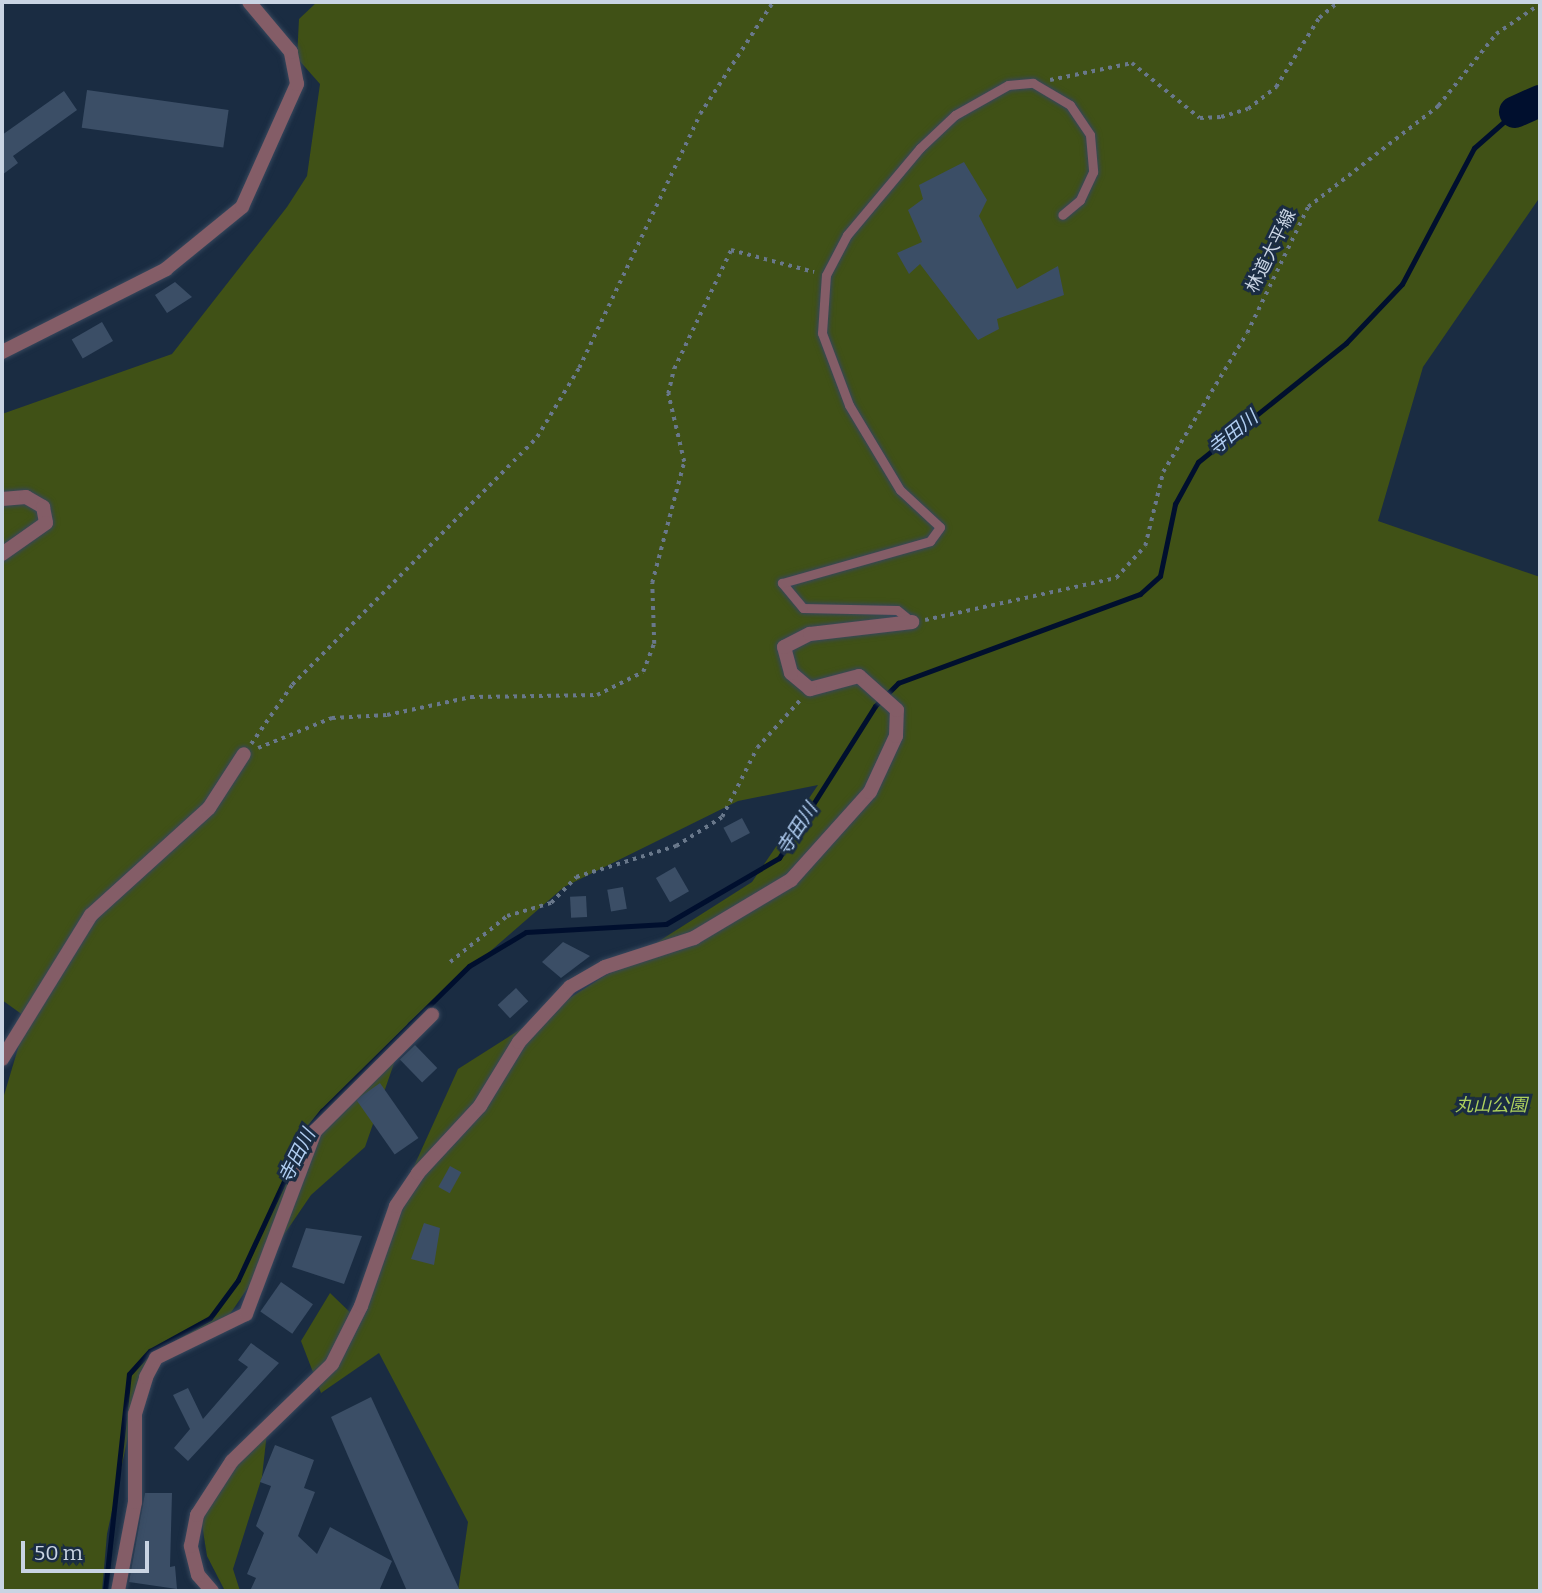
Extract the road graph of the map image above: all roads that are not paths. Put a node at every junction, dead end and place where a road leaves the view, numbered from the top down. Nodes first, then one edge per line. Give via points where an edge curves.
1 (249, 2) edge
2 (1062, 215) dead end
3 (2, 352) edge
4 (2, 499) edge
5 (2, 554) edge
6 (912, 622) joint
7 (244, 754) road end
8 (432, 1015) dead end
9 (2, 1059) edge
10 (118, 1591) edge
11 (212, 1591) edge

1 - 3 street via 292,52 297,84 242,207 166,269
2 - 6 lane via 1080,200 1093,172 1090,135 1070,105 1033,83 1008,85 955,115 847,235 826,275 822,333 849,405 900,490 940,527 930,541 782,583 803,608 897,610
4 - 5 street via 26,497 43,507 46,523
6 - 11 street via 794,637 784,646 785,660 810,689 846,675 870,685 897,710 897,736 870,792 791,880 694,938 605,967 570,987 519,1042 480,1106 418,1173 396,1206 332,1364 232,1461 197,1515 191,1546 198,1575
7 - 9 street via 209,808 91,915
8 - 10 street via 315,1131 246,1314 156,1359 146,1377 135,1414 135,1502

